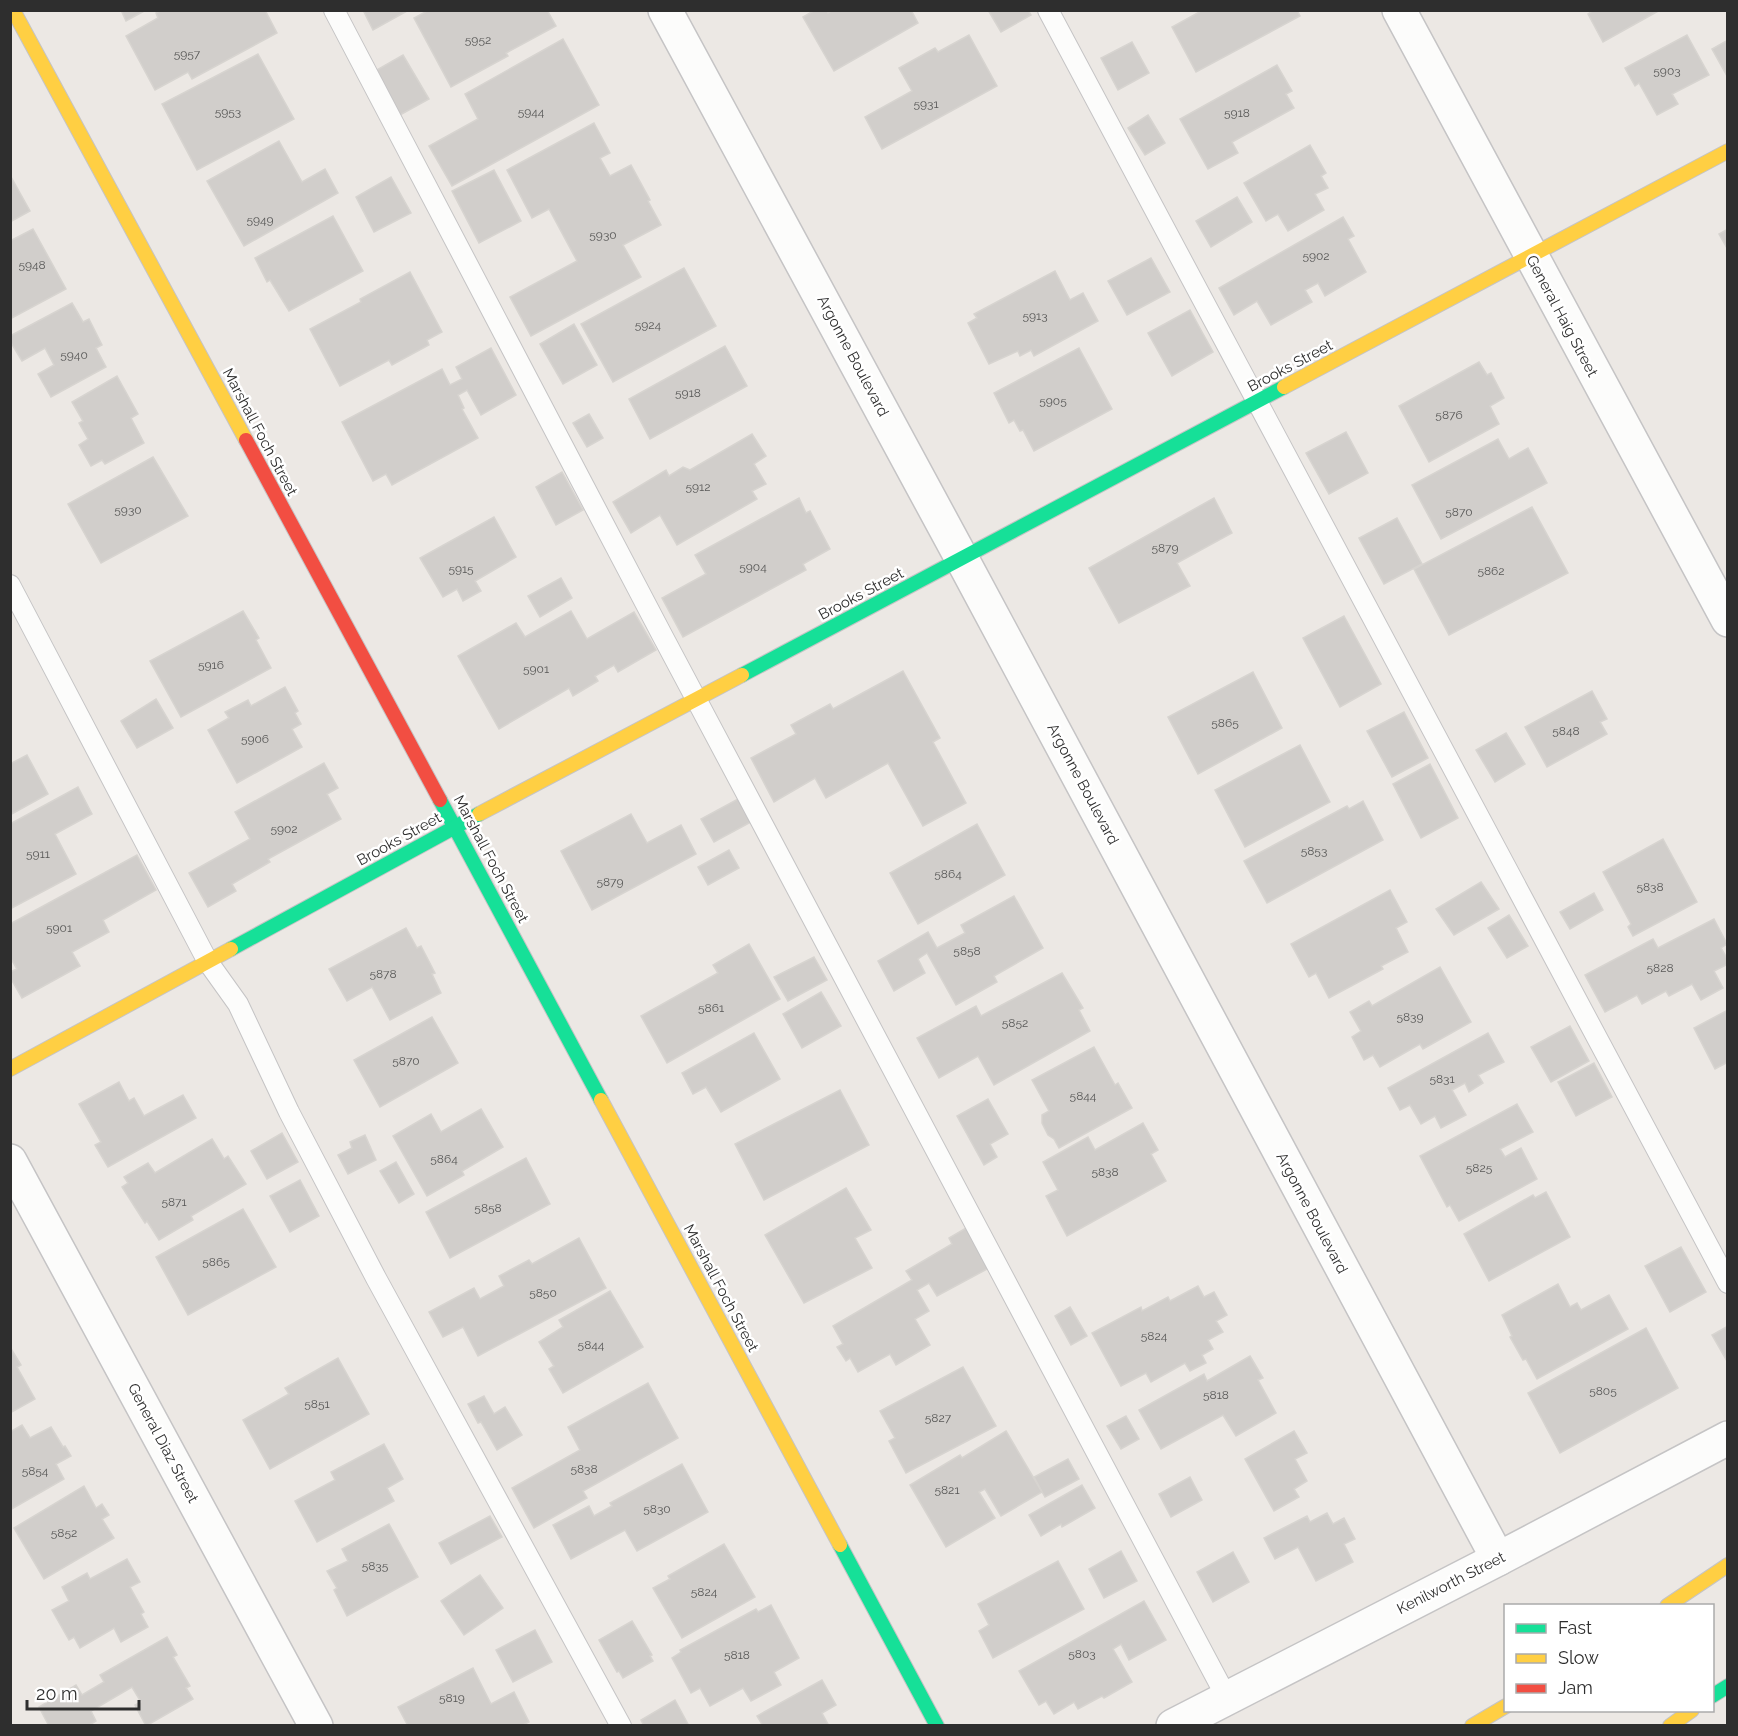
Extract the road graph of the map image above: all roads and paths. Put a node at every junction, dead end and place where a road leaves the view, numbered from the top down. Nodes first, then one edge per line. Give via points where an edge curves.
1 (13, 10) edge
2 (334, 10) edge
3 (666, 10) edge
4 (1048, 10) edge
5 (1399, 10) edge
6 (1728, 151) edge
7 (1531, 257) junction
8 (1257, 402) junction
9 (962, 559) junction
10 (10, 585) edge
11 (1728, 620) edge
12 (697, 699) junction
13 (455, 826) junction
14 (208, 962) junction
15 (10, 1069) edge
16 (10, 1161) edge
17 (1728, 1283) edge
18 (1728, 1438) edge
19 (1498, 1560) junction
20 (1728, 1565) edge
21 (1669, 1604) edge
22 (1227, 1698) junction
23 (1504, 1707) edge
24 (1689, 1712) edge
25 (316, 1725) edge
26 (621, 1725) edge
27 (937, 1725) edge
28 (1173, 1725) edge
29 (1472, 1725) edge
30 (1670, 1725) edge

1 - 13 main road, Marshall Foch Street
2 - 12 lane
3 - 9 street, Argonne Boulevard
4 - 8 lane
5 - 7 street, General Haig Street
6 - 7 main road, Brooks Street
7 - 8 main road, Brooks Street
7 - 11 street, General Haig Street
8 - 9 main road, Brooks Street
8 - 17 lane
9 - 12 main road, Brooks Street
9 - 19 street, Argonne Boulevard
10 - 14 lane
12 - 13 main road, Brooks Street
12 - 22 lane
13 - 14 main road, Brooks Street
13 - 27 main road, Marshall Foch Street
14 - 15 main road, Brooks Street
14 - 26 lane via 238,1004 289,1112 371,1268
16 - 25 street, General Diaz Street
18 - 19 street, Kenilworth Street
19 - 22 street, Kenilworth Street
20 - 21 main road
22 - 28 street, Kenilworth Street
23 - 29 main road
24 - 30 main road

